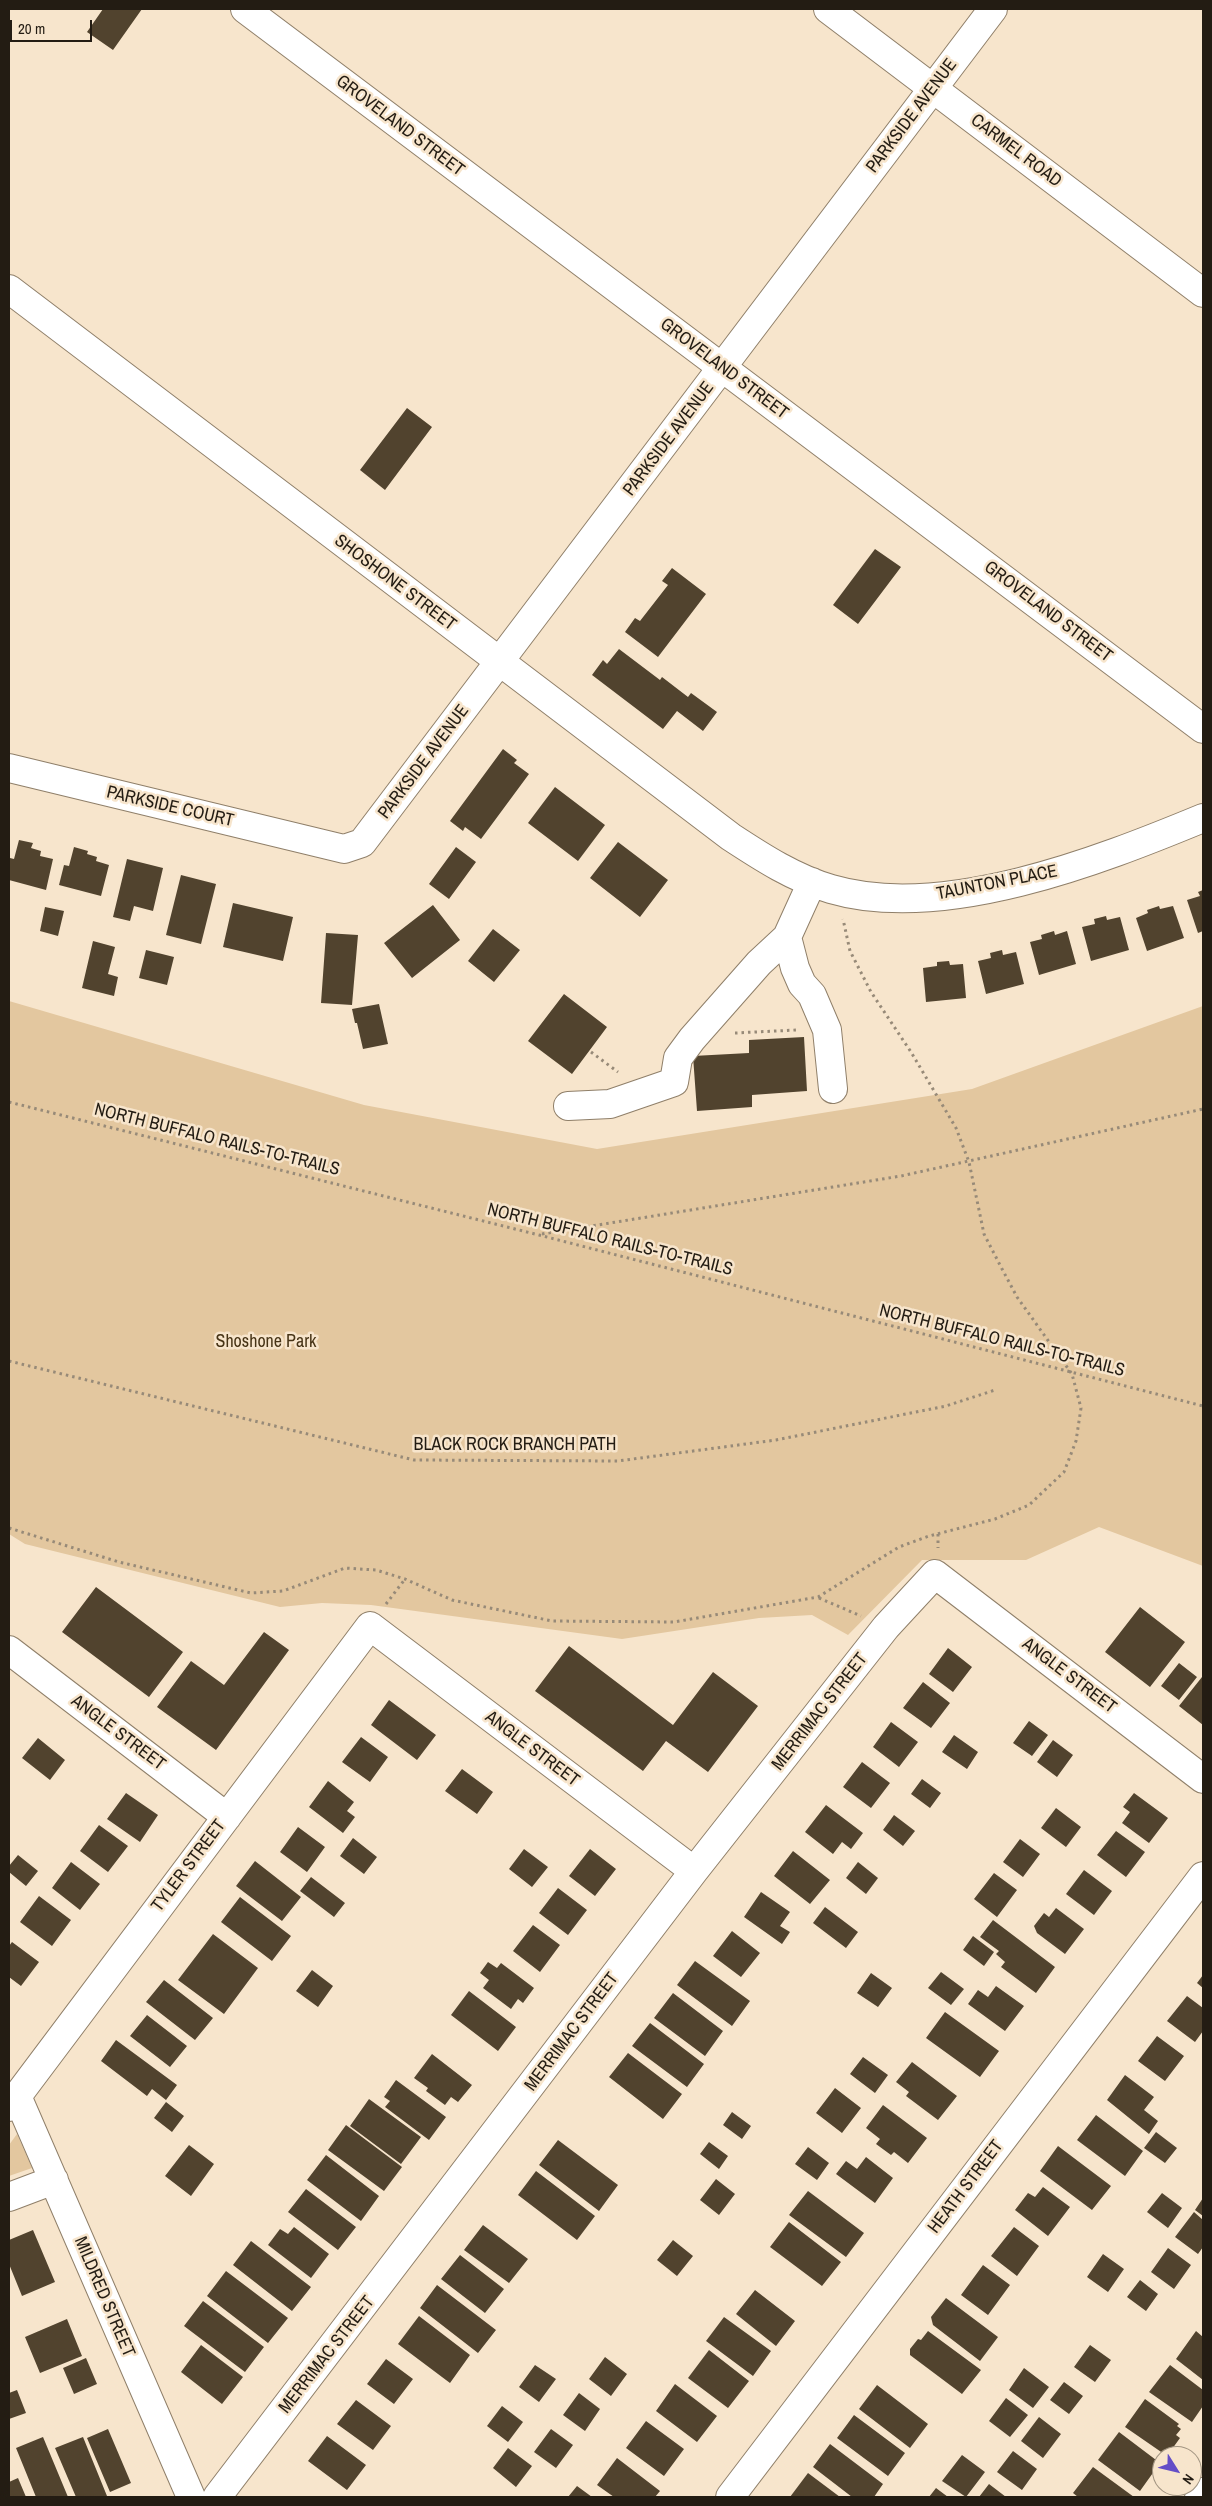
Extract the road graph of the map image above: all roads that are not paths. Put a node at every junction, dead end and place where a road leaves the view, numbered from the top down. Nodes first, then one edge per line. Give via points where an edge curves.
1 (245, 9) edge
2 (828, 9) edge
3 (994, 9) edge
4 (934, 88) junction
5 (9, 289) edge
6 (1203, 293) edge
7 (722, 368) junction
8 (500, 663) junction
9 (1203, 729) edge
10 (9, 768) edge
11 (1203, 818) edge
12 (331, 846) joint
13 (786, 871) joint
14 (812, 882) junction
15 (787, 938) junction
16 (833, 1089) dead end
17 (568, 1106) dead end
18 (935, 1574) joint
19 (378, 1616) joint
20 (9, 1650) edge
21 (1203, 1779) edge
22 (227, 1816) junction
23 (694, 1871) junction
24 (1203, 1876) edge
25 (13, 2101) edge
26 (54, 2180) junction
27 (9, 2197) edge
28 (1203, 2492) edge
29 (191, 2497) edge
30 (217, 2497) edge
31 (730, 2497) edge
32 (1199, 2497) edge

1 - 7 street, GROVELAND STREET
2 - 4 street, CARMEL ROAD
3 - 4 street, PARKSIDE AVENUE
4 - 6 street, CARMEL ROAD
4 - 7 street, PARKSIDE AVENUE
5 - 8 street, SHOSHONE STREET
7 - 8 street, PARKSIDE AVENUE
7 - 9 street, GROVELAND STREET
8 - 12 street, PARKSIDE AVENUE via 366,839 344,849
8 - 13 street, SHOSHONE STREET via 731,837
10 - 12 street, PARKSIDE COURT
11 - 14 street, TAUNTON PLACE via 1131,848 1059,872 976,891 882,899
13 - 14 street, TAUNTON PLACE
14 - 15 street
15 - 16 street via 794,968 812,995 827,1030
15 - 17 street via 760,963 692,1039 678,1058 674,1082 610,1104
18 - 21 street, ANGLE STREET
18 - 23 street, MERRIMAC STREET via 886,1627
19 - 22 street, TYLER STREET
19 - 23 street, ANGLE STREET
20 - 22 street, ANGLE STREET
22 - 25 street, TYLER STREET
23 - 30 street, MERRIMAC STREET
24 - 31 street, HEATH STREET
25 - 26 street, MILDRED STREET
26 - 27 street
26 - 29 street, MILDRED STREET
28 - 32 street

